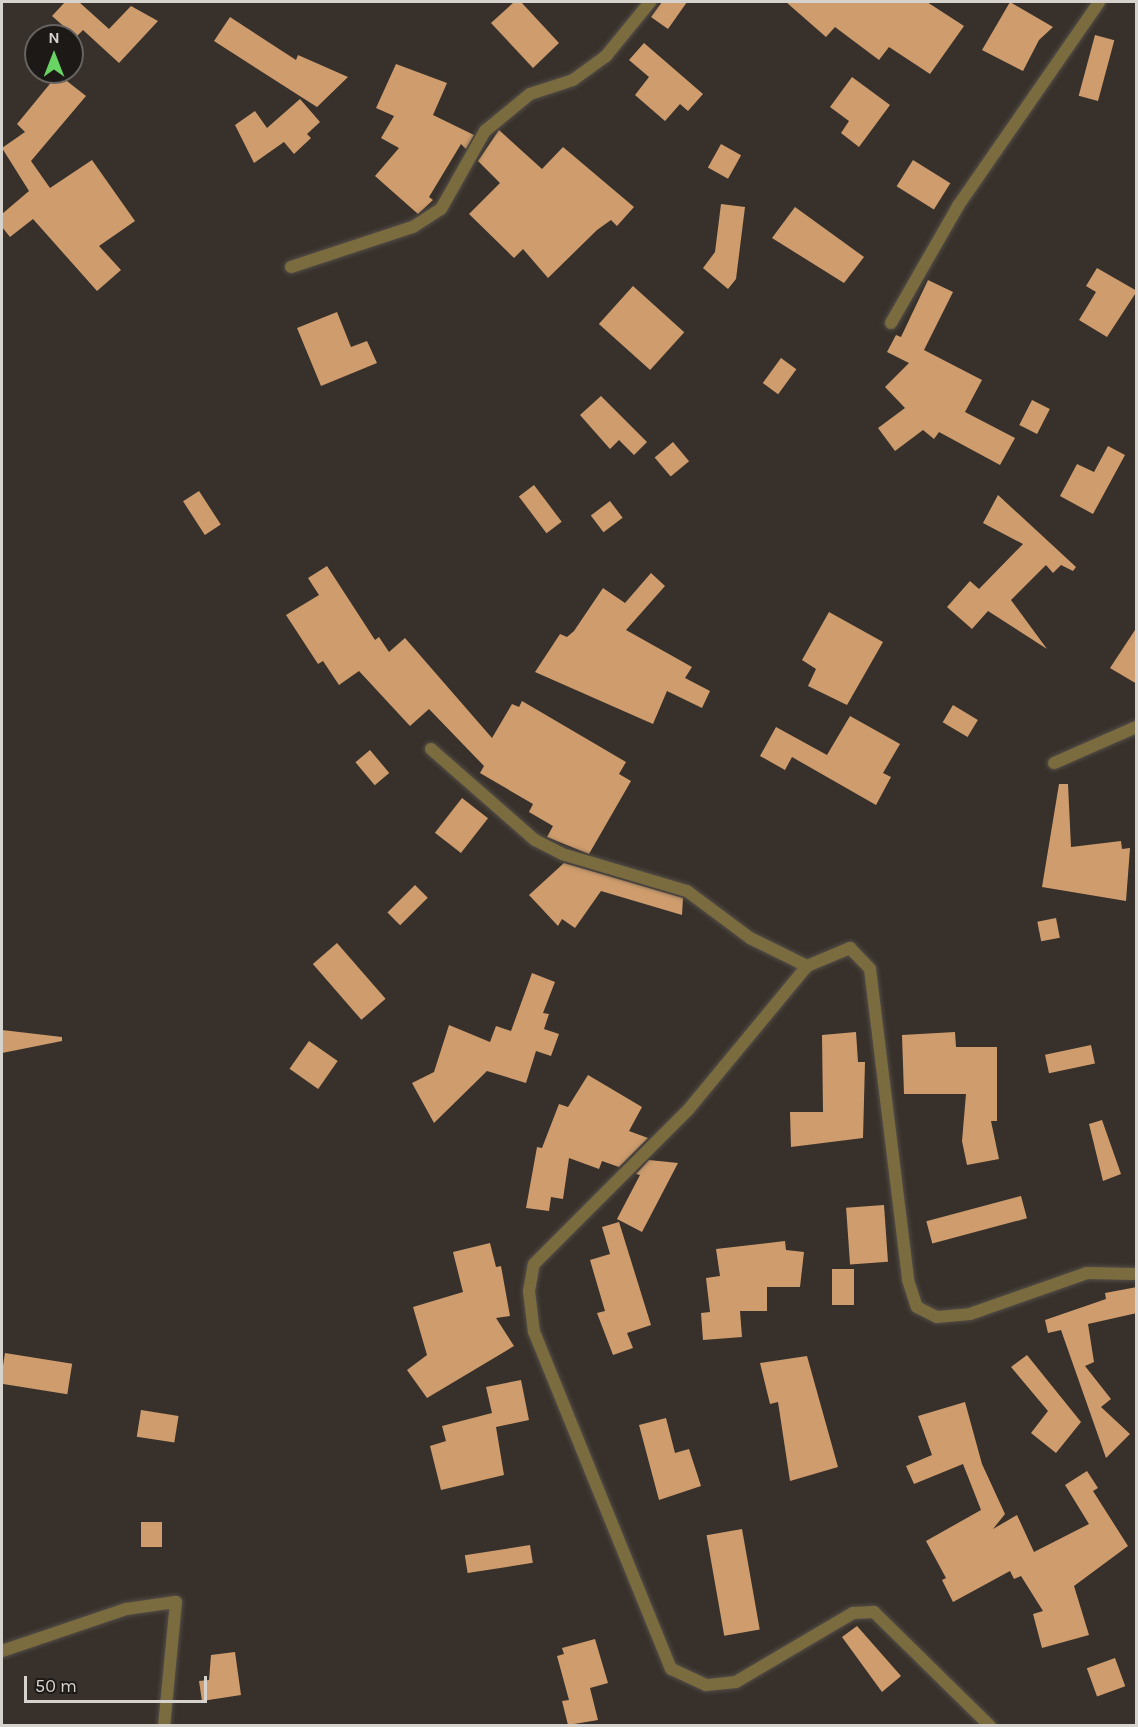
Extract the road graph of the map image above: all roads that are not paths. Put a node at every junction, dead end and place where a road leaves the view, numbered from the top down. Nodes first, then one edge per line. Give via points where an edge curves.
1 (650, 2) edge
2 (1099, 2) edge
3 (291, 267) dead end
4 (891, 323) dead end
5 (1137, 727) edge
6 (431, 749) dead end
7 (1054, 763) dead end
8 (807, 966) junction
9 (1137, 1274) edge
10 (2, 1651) edge
11 (164, 1725) edge
12 (990, 1725) edge

1 - 3 street via 606,56 573,80 530,94 484,131 441,208 413,227
2 - 4 street via 958,206
5 - 7 street
6 - 8 street via 535,840 562,854 687,891 750,938
8 - 9 street via 850,948 870,969 908,1280 917,1307 937,1317 970,1314 1087,1273
8 - 12 street via 688,1110 534,1264 528,1291 534,1332 671,1669 706,1685 736,1682 853,1613 874,1612
10 - 11 street via 126,1609 176,1602

